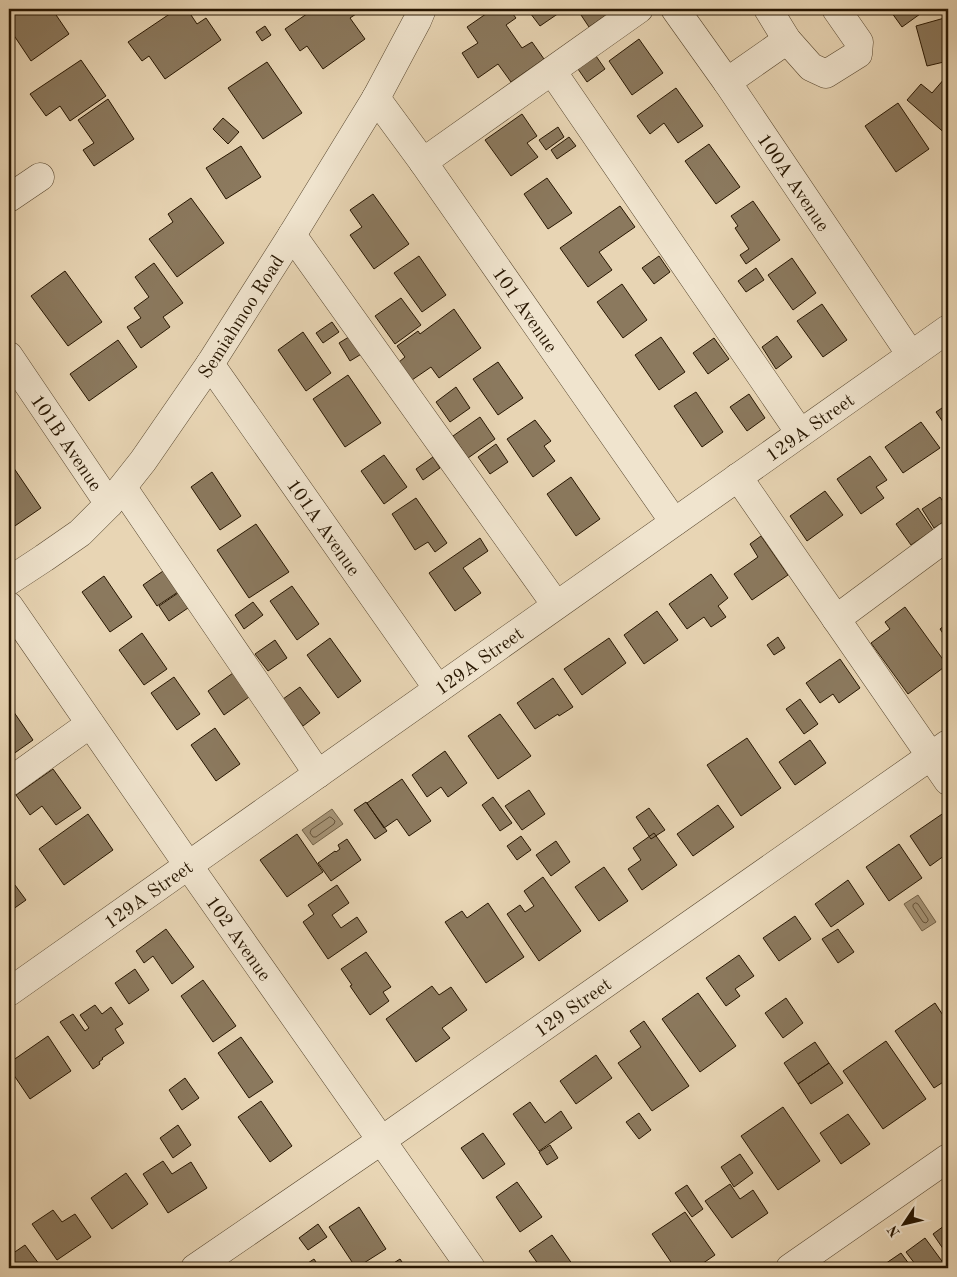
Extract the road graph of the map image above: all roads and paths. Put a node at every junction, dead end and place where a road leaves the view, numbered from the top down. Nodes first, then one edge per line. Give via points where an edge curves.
1 (639, 9) edge
2 (675, 9) edge
3 (768, 9) edge
4 (836, 9) edge
5 (415, 13) edge
6 (787, 40) junction
7 (552, 70) junction
8 (727, 82) junction
9 (376, 98) junction
10 (423, 162) junction
11 (40, 177) dead end
12 (9, 198) edge
13 (292, 235) junction
14 (948, 329) edge
15 (911, 355) junction
16 (9, 356) edge
17 (210, 364) junction
18 (800, 433) junction
19 (738, 477) junction
20 (116, 496) junction
21 (674, 522) junction
22 (948, 536) edge
23 (9, 581) edge
24 (556, 605) junction
25 (9, 606) edge
26 (836, 618) junction
27 (438, 689) junction
28 (90, 724) junction
29 (940, 750) edge
30 (318, 774) junction
31 (948, 781) edge
32 (9, 782) edge
33 (188, 865) junction
34 (9, 992) edge
35 (382, 1140) junction
36 (948, 1158) edge
37 (195, 1268) edge
38 (471, 1268) edge
39 (790, 1268) edge

1 - 7 street
2 - 8 street, 100A Avenue
3 - 6 street
4 - 6 street via 859,42 858,54 826,74 811,67
5 - 9 street, Semiahmoo Road
6 - 8 street
7 - 10 street
7 - 18 street
8 - 15 street, 100A Avenue
9 - 10 street, 101 Avenue
9 - 13 street, Semiahmoo Road
10 - 21 street, 101 Avenue
11 - 12 street
13 - 17 street, Semiahmoo Road
13 - 24 street
14 - 15 street, 129A Street
15 - 18 street, 129A Street
16 - 20 street, 101B Avenue
17 - 20 street, Semiahmoo Road
17 - 27 street, 101A Avenue
18 - 19 street, 129A Street
19 - 21 street, 129A Street
19 - 26 street
20 - 23 street, Semiahmoo Road via 80,533
20 - 30 street, 101B Avenue
21 - 24 street, 129A Street
22 - 26 street
24 - 27 street, 129A Street
25 - 28 street, 102 Avenue
26 - 29 street
27 - 30 street, 129A Street
28 - 32 street
28 - 33 street, 102 Avenue
29 - 31 street
29 - 35 street, 129 Street
30 - 33 street, 129A Street
33 - 34 street, 129A Street
33 - 35 street, 102 Avenue
35 - 37 street, 129 Street
35 - 38 street, 102 Avenue
36 - 39 street

